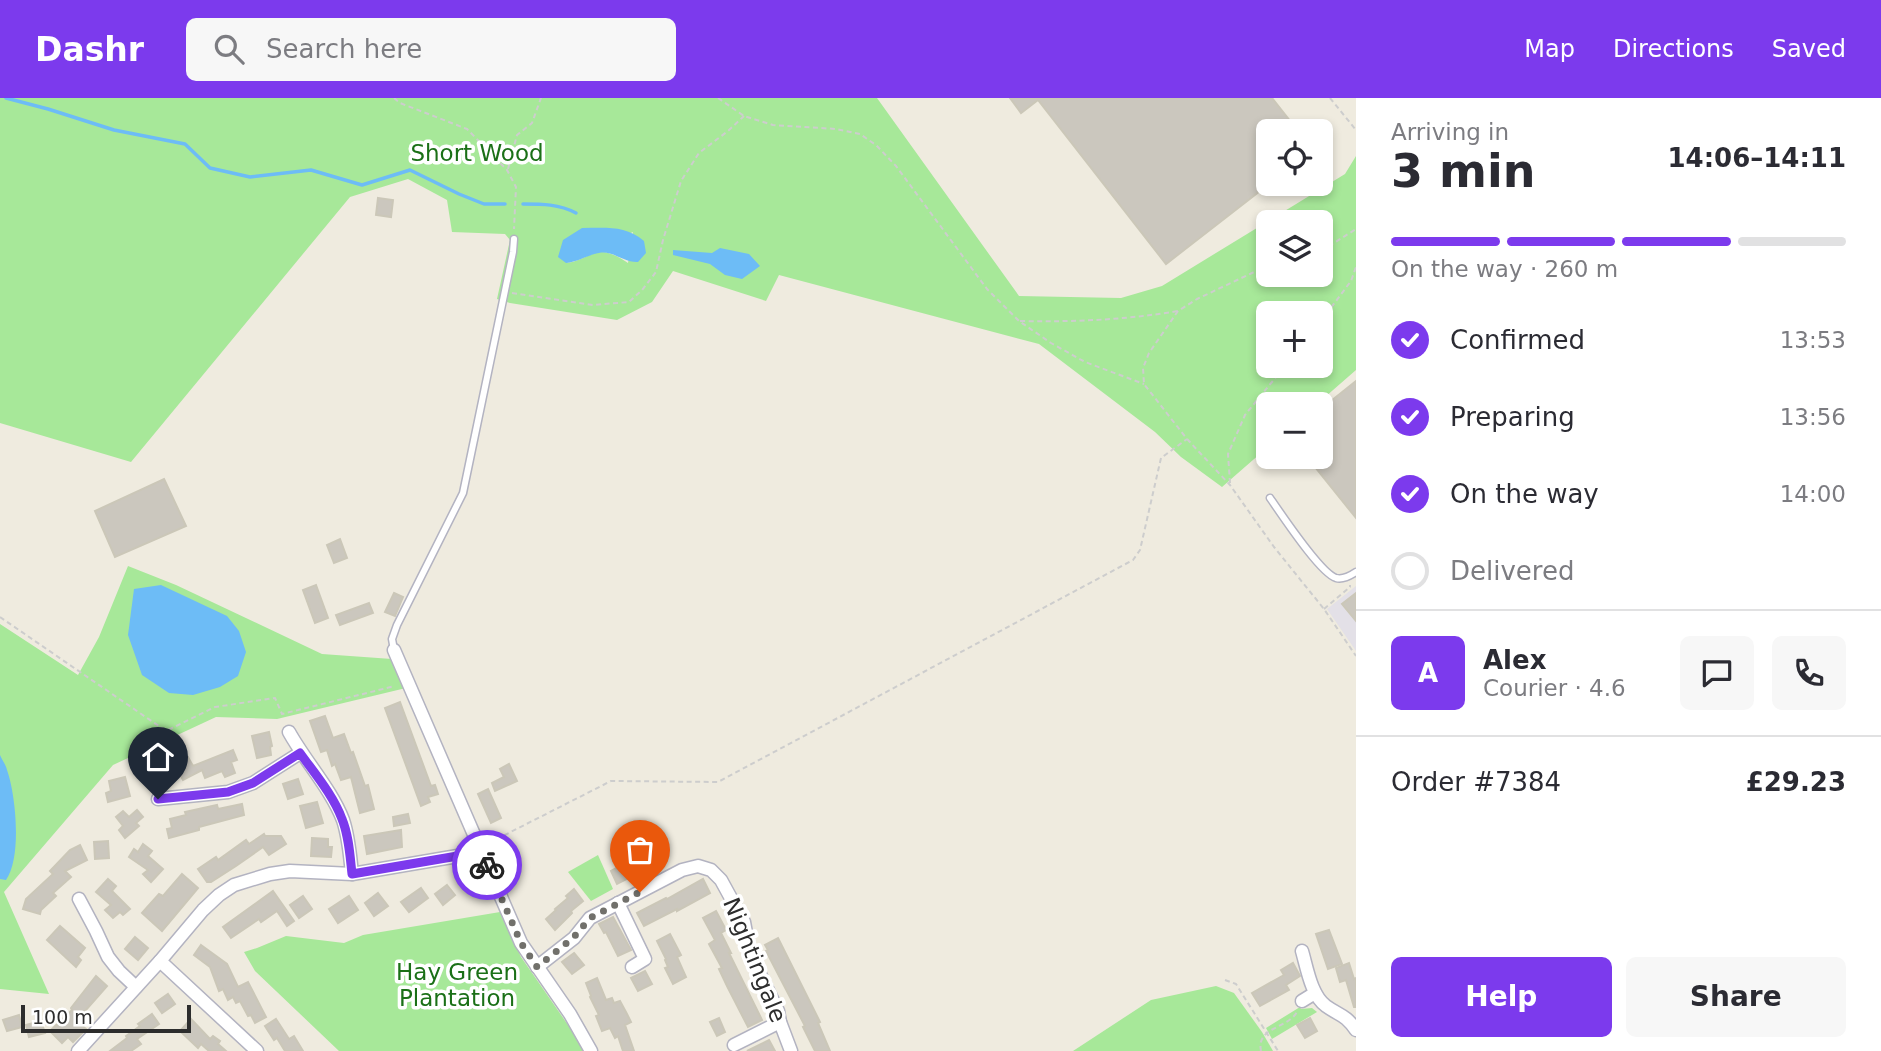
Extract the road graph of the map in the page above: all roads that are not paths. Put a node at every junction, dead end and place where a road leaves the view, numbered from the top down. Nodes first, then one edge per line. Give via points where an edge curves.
1 (514, 239) road end
2 (1270, 498) dead end
3 (1356, 572) edge
4 (394, 650) joint
5 (289, 732) dead end
6 (300, 753) junction
7 (158, 799) dead end
8 (480, 849) junction
9 (352, 874) junction
10 (79, 899) dead end
11 (618, 902) junction
12 (1302, 951) dead end
13 (160, 961) junction
14 (537, 967) junction
15 (632, 967) dead end
16 (136, 987) junction
17 (1315, 992) junction
18 (1302, 1001) road end
19 (1352, 1013) edge
20 (780, 1022) junction
21 (1356, 1030) edge
22 (734, 1045) dead end
23 (78, 1051) edge
24 (257, 1051) edge
25 (591, 1051) edge
26 (791, 1051) edge

1 - 4 lane via 463,493 397,625
2 - 3 lane via 1324,571 1338,579
4 - 8 street
5 - 6 street
6 - 7 street via 253,783 228,792
6 - 9 street via 342,818
8 - 9 street
8 - 14 street via 521,943
9 - 13 street via 290,871 234,885 203,910
10 - 16 street via 108,957
11 - 14 street, Nightingale via 590,918
11 - 15 street via 645,959
11 - 20 street, Nightingale via 682,870 698,866 711,870 722,880 744,922 750,954
12 - 17 street
13 - 16 street
13 - 24 street
14 - 25 street
16 - 23 street
17 - 18 street
17 - 19 street via 1324,1005
19 - 21 street
20 - 22 street
20 - 26 street, Nightingale

